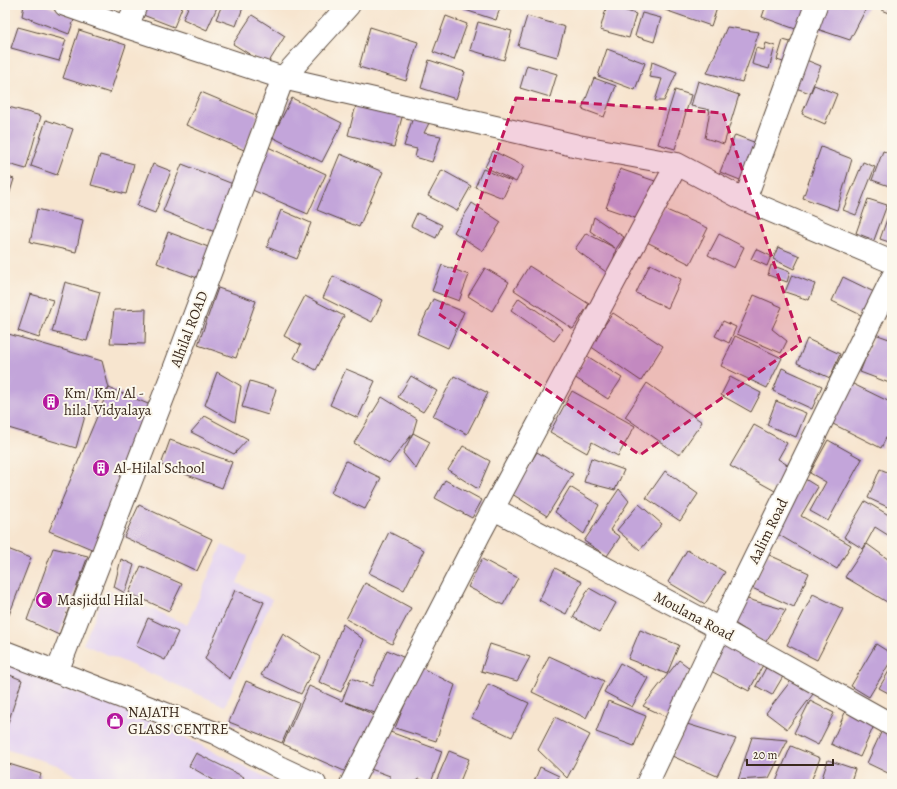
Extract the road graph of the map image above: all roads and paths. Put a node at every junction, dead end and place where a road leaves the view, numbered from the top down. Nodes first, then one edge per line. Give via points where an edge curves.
1 (65, 5) edge
2 (136, 5) edge
3 (350, 5) edge
4 (816, 5) edge
5 (127, 27) junction
6 (283, 78) junction
7 (677, 164) junction
8 (745, 200) junction
9 (892, 262) edge
10 (892, 278) edge
11 (494, 509) junction
12 (720, 629) junction
13 (5, 652) edge
14 (57, 672) junction
15 (892, 726) edge
16 (315, 784) edge
17 (351, 784) edge
18 (647, 784) edge

1 - 5 main road
2 - 5 main road
3 - 6 main road, Alhilal ROAD
4 - 8 main road
5 - 6 main road
6 - 7 main road via 578,146
6 - 14 main road, Alhilal ROAD
7 - 8 main road
7 - 11 main road
8 - 9 main road
10 - 12 main road, Aalim Road
11 - 12 main road, Moulana Road
11 - 17 main road
12 - 15 main road, Moulana Road
12 - 18 main road, Aalim Road
13 - 14 main road
14 - 16 main road via 215,733

